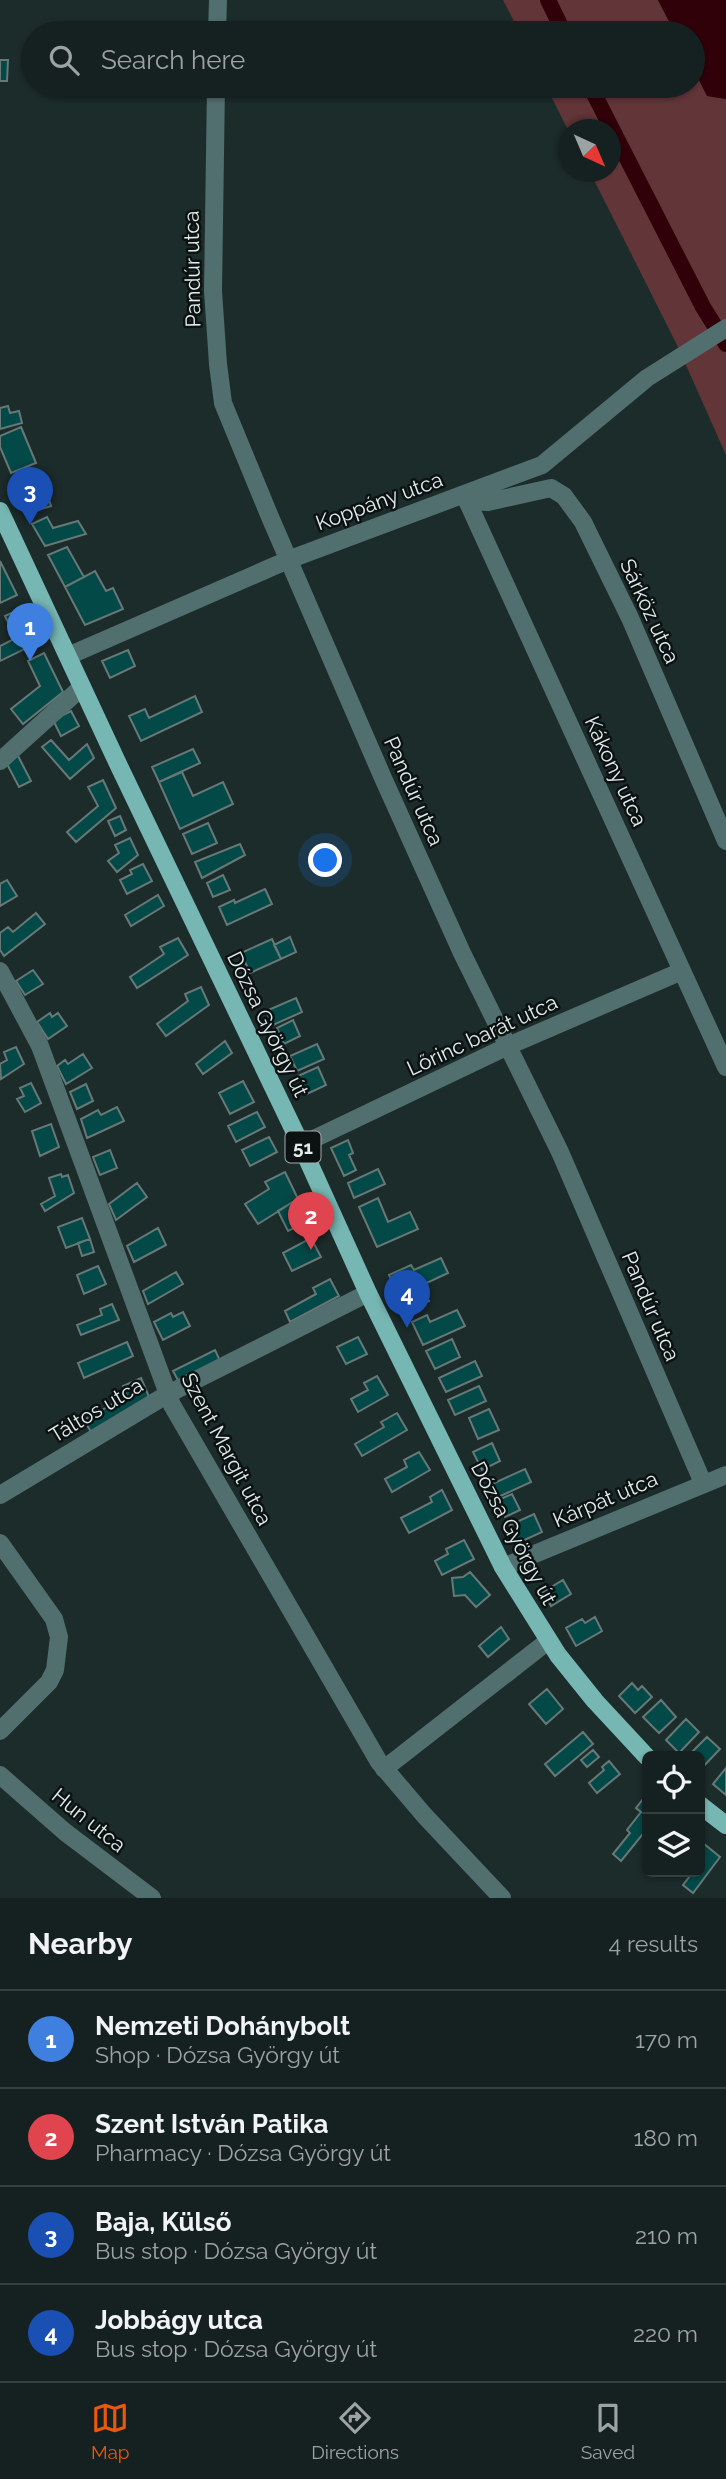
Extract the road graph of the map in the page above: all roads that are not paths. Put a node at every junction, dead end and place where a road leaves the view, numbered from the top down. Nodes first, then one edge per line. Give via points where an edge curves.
1 (218, 0) edge
2 (217, 21) edge
3 (216, 98) edge
4 (726, 328) edge
5 (466, 498) junction
6 (0, 511) edge
7 (288, 560) junction
8 (68, 656) junction
9 (82, 687) junction
10 (0, 761) edge
11 (726, 841) edge
12 (0, 971) edge
13 (682, 971) junction
14 (508, 1046) junction
15 (726, 1067) edge
16 (301, 1145) junction
17 (368, 1293) junction
18 (168, 1394) junction
19 (726, 1475) edge
20 (703, 1483) junction
21 (0, 1494) edge
22 (0, 1543) edge
23 (503, 1567) junction
24 (548, 1642) junction
25 (0, 1731) edge
26 (642, 1752) edge
27 (384, 1769) junction
28 (0, 1775) edge
29 (705, 1809) edge
30 (726, 1825) edge
31 (152, 1898) edge
32 (502, 1898) edge

1 - 2 street
3 - 7 street, Pandúr utca via 213,291 223,403
4 - 5 street, Koppány utca via 647,378 542,465
5 - 7 street, Koppány utca
5 - 11 street, Sárköz utca via 488,502 551,488 570,502 630,618
5 - 13 street, Kákony utca
6 - 8 main road, Dózsa György út / 51
7 - 8 street, Koppány utca
7 - 14 street, Pandúr utca via 439,903
8 - 9 main road, Dózsa György út / 51
9 - 10 street
9 - 16 main road, Dózsa György út / 51
12 - 18 street, Szent Margit utca via 40,1046
13 - 14 street, Lőrinc barát utca
13 - 15 street, Kákony utca
14 - 16 street, Lőrinc barát utca
14 - 20 street, Pandúr utca via 560,1152
16 - 17 main road, Dózsa György út / 51
17 - 18 street, Táltos utca
17 - 23 main road, Dózsa György út / 51
18 - 21 street, Táltos utca
18 - 27 street, Szent Margit utca
19 - 20 street, Kárpát utca
20 - 23 street, Kárpát utca
22 - 25 street via 54,1619 59,1637 49,1682
23 - 24 main road, Dózsa György út / 51
24 - 26 main road, Dózsa György út / 51
24 - 27 street
27 - 32 street, Szent Margit utca
28 - 31 street, Hun utca
29 - 30 main road

